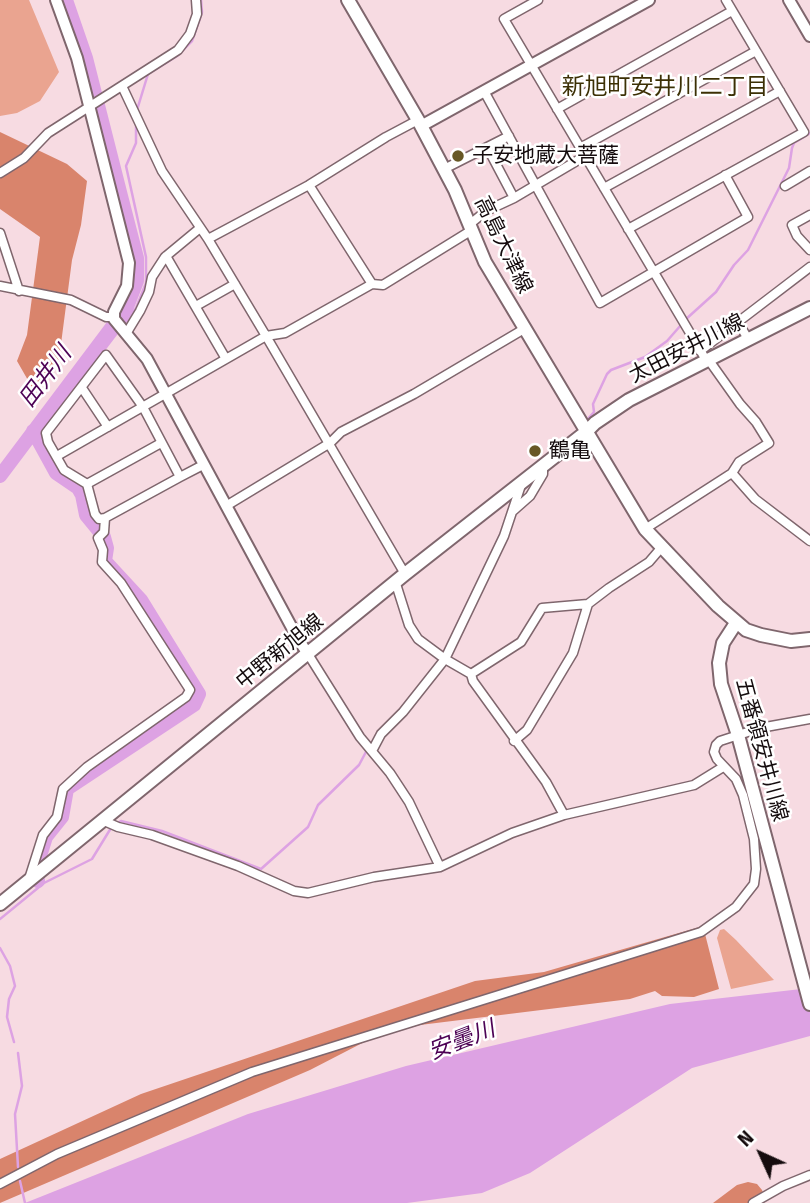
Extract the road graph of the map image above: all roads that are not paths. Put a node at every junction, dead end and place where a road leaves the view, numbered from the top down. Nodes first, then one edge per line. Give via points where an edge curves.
1 (56, 0) edge
2 (196, 0) edge
3 (348, 0) edge
4 (538, 0) edge
5 (649, 0) edge
6 (726, 0) edge
7 (789, 0) edge
8 (732, 10) junction
9 (810, 36) edge
10 (756, 51) junction
11 (531, 65) junction
12 (122, 86) junction
13 (484, 91) junction
14 (780, 91) junction
15 (94, 102) junction
16 (557, 109) junction
17 (419, 123) junction
18 (807, 130) edge
19 (509, 136) junction
20 (487, 147) junction
21 (583, 152) junction
22 (444, 169) junction
23 (810, 171) edge
24 (0, 173) edge
25 (725, 175) junction
26 (309, 185) junction
27 (536, 185) junction
28 (785, 186) dead end
29 (604, 188) junction
30 (514, 198) junction
31 (810, 215) edge
32 (471, 227) junction
33 (200, 228) junction
34 (628, 229) junction
35 (0, 233) edge
36 (208, 239) junction
37 (810, 250) edge
38 (166, 256) junction
39 (810, 267) edge
40 (653, 273) junction
41 (235, 284) junction
42 (372, 284) junction
43 (0, 286) edge
44 (19, 291) junction
45 (195, 306) junction
46 (810, 308) edge
47 (113, 317) junction
48 (738, 322) junction
49 (524, 329) junction
50 (126, 334) junction
51 (266, 336) junction
52 (748, 339) junction
53 (704, 357) junction
54 (226, 359) junction
55 (82, 388) junction
56 (165, 394) junction
57 (143, 407) junction
58 (108, 427) junction
59 (586, 432) junction
60 (161, 443) junction
61 (330, 443) junction
62 (57, 456) junction
63 (203, 465) junction
64 (543, 466) junction
65 (732, 473) junction
66 (180, 477) junction
67 (523, 482) junction
68 (87, 484) junction
69 (226, 506) junction
70 (512, 511) junction
71 (105, 518) junction
72 (645, 529) junction
73 (810, 541) edge
74 (661, 548) junction
75 (400, 579) junction
76 (588, 604) junction
77 (736, 623) junction
78 (810, 639) edge
79 (308, 654) junction
80 (445, 659) junction
81 (471, 674) junction
82 (810, 719) edge
83 (738, 735) junction
84 (514, 741) junction
85 (372, 751) junction
86 (723, 767) junction
87 (564, 815) junction
88 (102, 820) junction
89 (440, 867) junction
90 (29, 879) junction
91 (0, 904) edge
92 (810, 1004) edge
93 (810, 1175) edge
94 (0, 1184) edge
95 (777, 1189) junction
96 (753, 1203) edge
97 (765, 1203) edge

1 - 15 street
2 - 12 street via 197,13 186,41
3 - 17 main road, 高島大津線
4 - 11 street via 504,19
5 - 11 street
6 - 8 street
7 - 9 street
8 - 10 street
8 - 16 street
10 - 14 street
10 - 21 street
11 - 13 street
11 - 16 street
12 - 15 street
12 - 33 street via 162,171
13 - 17 street
13 - 19 street
14 - 18 street
14 - 29 street
15 - 24 street
15 - 47 street via 129,262 127,286
16 - 21 street
17 - 22 main road, 高島大津線
17 - 26 street via 386,136
18 - 25 street
19 - 20 street
19 - 27 street
20 - 22 street
20 - 30 street
21 - 27 street
21 - 29 street
22 - 32 main road, 高島大津線
23 - 28 street
25 - 34 street
25 - 40 street via 748,217
26 - 36 street
26 - 42 street
27 - 30 street
27 - 40 street via 600,303
29 - 34 street
30 - 32 street via 486,211
31 - 37 street via 792,225
32 - 42 street via 383,285
32 - 49 main road, 高島大津線 via 485,262
33 - 36 street
33 - 38 street
34 - 40 street
35 - 44 street
36 - 41 street
38 - 45 street
38 - 50 street
39 - 48 street
40 - 53 street
41 - 45 street
41 - 51 street
42 - 51 street via 285,333
43 - 44 street
44 - 47 street via 71,300
45 - 54 street
46 - 52 main road, 太田安井川線
47 - 50 street
48 - 52 street
48 - 53 street
49 - 59 main road, 高島大津線
49 - 61 street via 341,432
50 - 56 street
51 - 54 street
51 - 61 street
52 - 53 main road, 太田安井川線
53 - 59 main road, 太田安井川線 via 629,400
53 - 65 street via 769,443 739,462
54 - 56 street
55 - 57 street via 106,355
55 - 58 street
55 - 62 street via 46,433
56 - 57 street
56 - 63 street
57 - 58 street
57 - 60 street
58 - 62 street
59 - 64 main road, 中野新旭線
59 - 72 main road
60 - 66 street
60 - 68 street
61 - 69 street
61 - 75 street
62 - 68 street via 64,470
63 - 66 street
63 - 69 street
64 - 67 main road, 中野新旭線
64 - 70 street via 530,496
65 - 72 street
65 - 73 street via 755,499
66 - 71 street
67 - 70 street
67 - 75 main road, 中野新旭線
68 - 71 street via 95,514
69 - 79 street
70 - 80 street
71 - 90 street via 104,532 98,538 102,562 189,686 189,694 87,767 64,789 57,817 43,835
72 - 74 main road
74 - 76 street via 649,562
74 - 77 main road
75 - 79 main road, 中野新旭線
75 - 80 street via 409,625 418,639
76 - 81 street via 542,608 521,642
76 - 84 street via 573,653 527,730
77 - 78 main road via 778,639
77 - 83 main road, 五番領安井川線 via 723,643 719,663
79 - 85 street
79 - 88 main road, 中野新旭線
80 - 81 street
80 - 85 street via 381,733
81 - 84 street
82 - 83 street
83 - 86 street via 716,746 714,752
83 - 92 main road, 五番領安井川線
84 - 87 street via 540,772
85 - 89 street via 409,802
86 - 87 street via 694,785
86 - 94 street via 736,779 743,796 754,839 754,884 736,908 701,932 253,1072 57,1154
87 - 89 street via 512,833
88 - 89 street via 307,893
88 - 90 main road, 中野新旭線
90 - 91 main road, 中野新旭線
93 - 95 street
95 - 96 street
95 - 97 street

